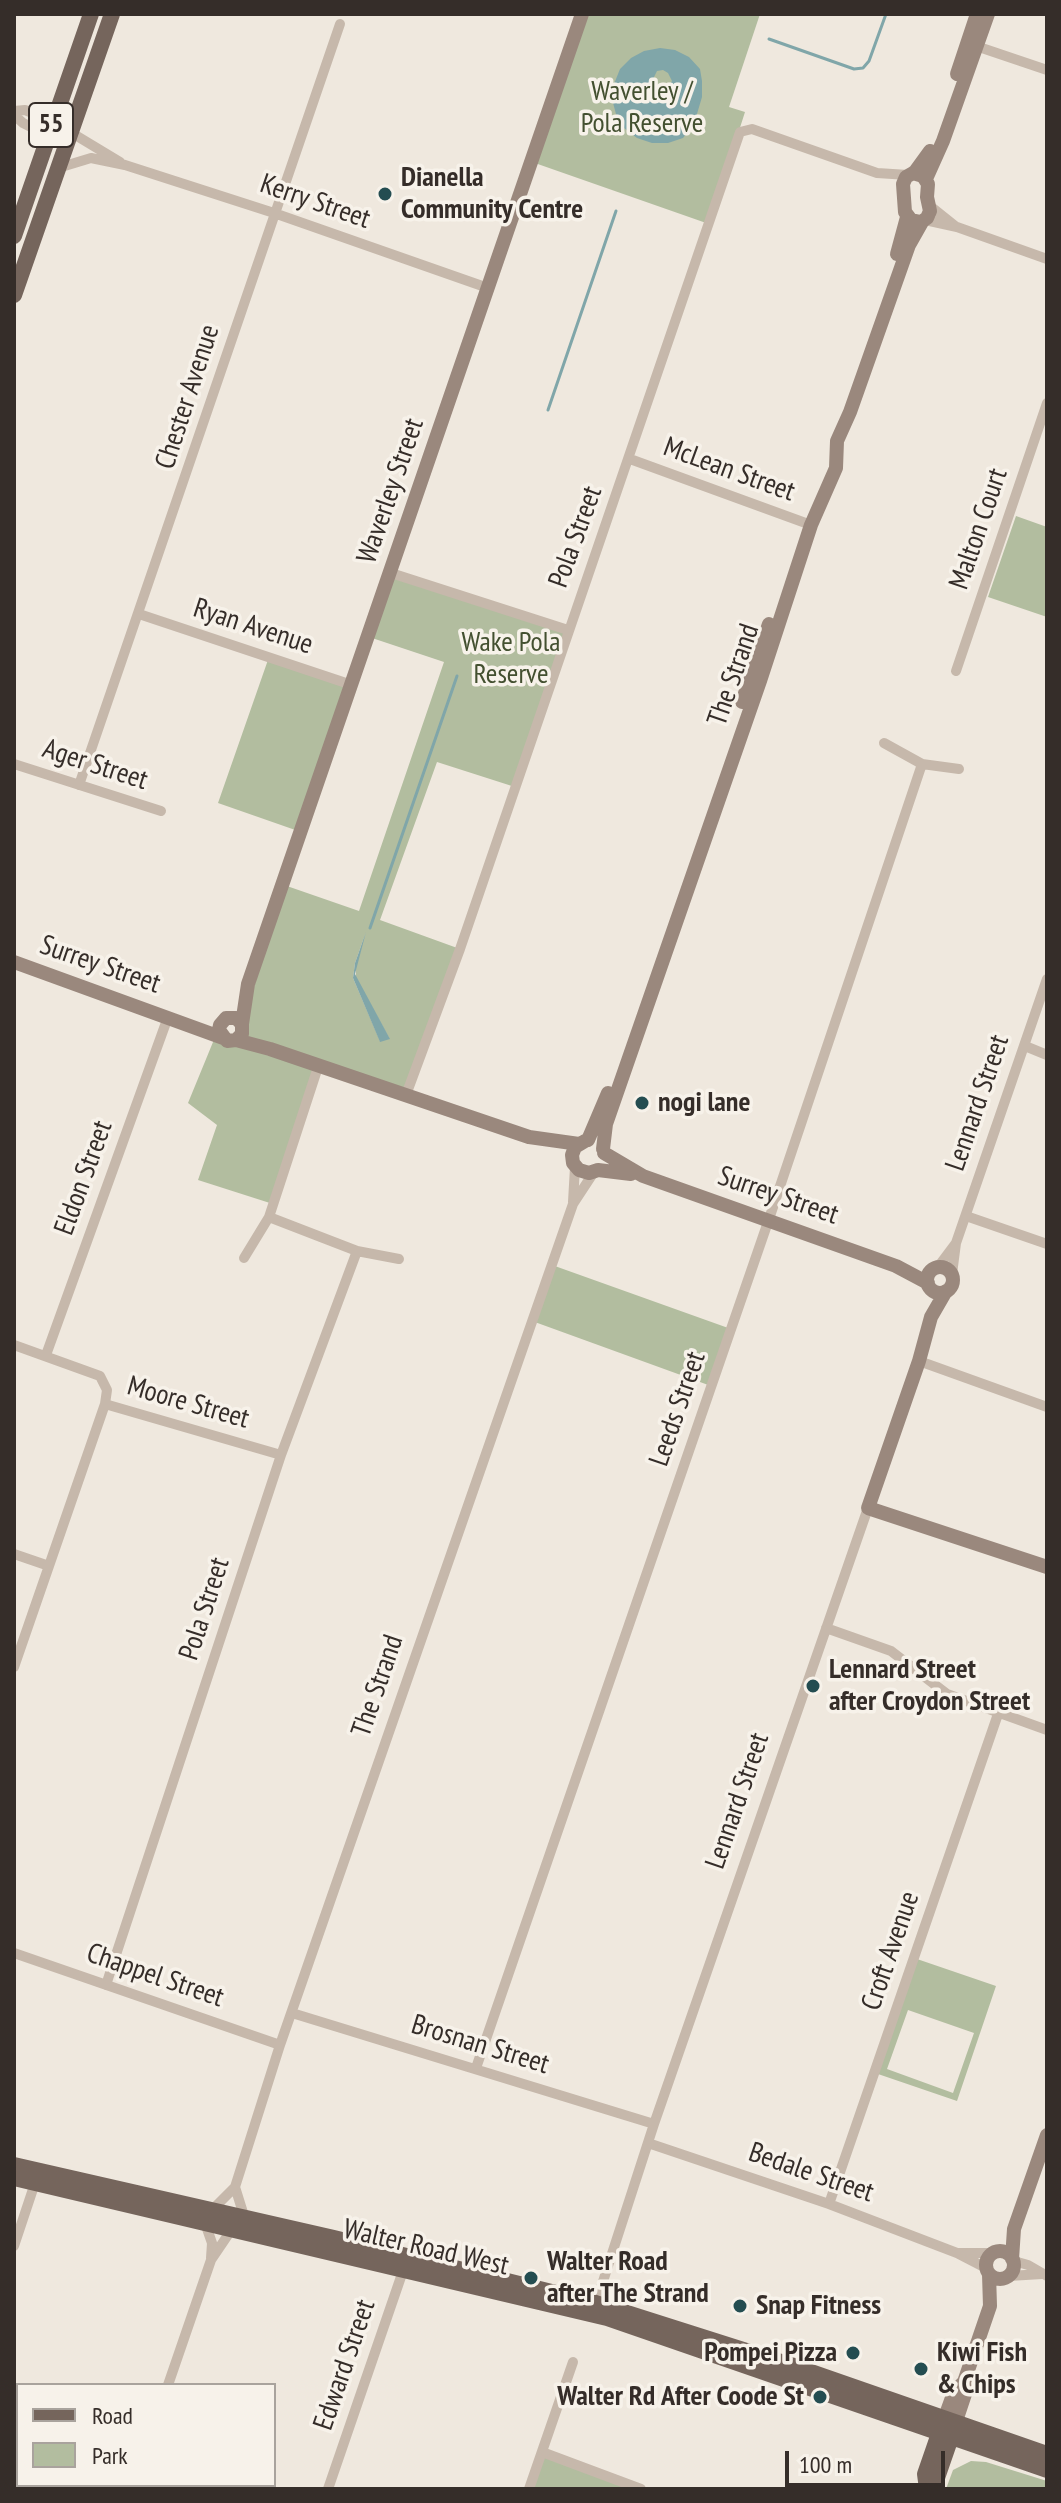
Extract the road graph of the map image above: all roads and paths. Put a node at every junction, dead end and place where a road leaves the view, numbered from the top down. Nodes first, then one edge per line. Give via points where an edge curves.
1 (91, 14) edge
2 (112, 14) edge
3 (582, 14) edge
4 (977, 14) edge
5 (988, 14) edge
6 (340, 24) dead end
7 (972, 45) junction
8 (1047, 70) edge
9 (14, 113) edge
10 (50, 128) junction
11 (69, 138) junction
12 (125, 165) junction
13 (58, 168) junction
14 (877, 173) junction
15 (916, 176) junction
16 (904, 192) junction
17 (274, 213) junction
18 (926, 216) junction
19 (907, 217) junction
20 (14, 236) edge
21 (1047, 259) edge
22 (488, 288) junction
23 (14, 295) edge
24 (1047, 403) edge
25 (630, 459) junction
26 (807, 524) junction
27 (391, 573) junction
28 (139, 614) junction
29 (568, 630) junction
30 (956, 671) dead end
31 (352, 685) junction
32 (884, 743) dead end
33 (14, 764) edge
34 (922, 764) junction
35 (959, 769) dead end
36 (79, 785) junction
37 (161, 811) dead end
38 (14, 962) edge
39 (1047, 979) edge
40 (248, 984) junction
41 (168, 1017) junction
42 (224, 1020) junction
43 (236, 1033) junction
44 (1025, 1046) junction
45 (1047, 1055) edge
46 (318, 1067) junction
47 (406, 1095) junction
48 (529, 1137) junction
49 (583, 1142) junction
50 (604, 1151) junction
51 (574, 1163) junction
52 (596, 1171) junction
53 (643, 1176) junction
54 (573, 1204) junction
55 (966, 1216) junction
56 (269, 1217) junction
57 (769, 1219) junction
58 (956, 1243) junction
59 (1047, 1244) edge
60 (357, 1251) junction
61 (244, 1258) dead end
62 (399, 1259) dead end
63 (896, 1266) junction
64 (936, 1268) junction
65 (952, 1274) junction
66 (935, 1288) junction
67 (14, 1345) edge
68 (46, 1355) junction
69 (919, 1361) junction
70 (105, 1404) junction
71 (1047, 1407) edge
72 (281, 1455) junction
73 (868, 1508) junction
74 (14, 1554) edge
75 (1047, 1565) edge
76 (49, 1566) junction
77 (826, 1628) junction
78 (14, 1667) edge
79 (998, 1714) junction
80 (1047, 1730) edge
81 (14, 1953) edge
82 (106, 1985) junction
83 (292, 2013) junction
84 (280, 2045) junction
85 (476, 2068) junction
86 (654, 2124) junction
87 (1047, 2135) edge
88 (648, 2143) junction
89 (14, 2165) edge
90 (36, 2177) junction
91 (14, 2178) edge
92 (235, 2187) junction
93 (829, 2204) junction
94 (208, 2217) junction
95 (239, 2224) junction
96 (1014, 2229) junction
97 (14, 2246) edge
98 (211, 2260) junction
99 (1013, 2260) junction
100 (405, 2262) junction
101 (991, 2262) junction
102 (1045, 2275) edge
103 (1007, 2277) junction
104 (596, 2303) junction
105 (990, 2306) junction
106 (573, 2362) dead end
107 (169, 2383) edge
108 (948, 2426) junction
109 (982, 2446) junction
110 (542, 2452) junction
111 (1047, 2454) edge
112 (941, 2468) junction
113 (1047, 2470) edge
114 (328, 2489) edge
115 (529, 2489) edge
116 (641, 2489) edge

1 - 10 main road, 55
2 - 11 main road, 55
3 - 22 street, Waverley Street
4 - 7 street
5 - 7 street
6 - 17 street, Chester Avenue
7 - 8 street
7 - 15 street
9 - 10 street, Kerry Street via 23,123
10 - 11 street, Kerry Street
10 - 20 main road, 55
11 - 12 street, Kerry Street
11 - 13 main road, 55
12 - 13 street, Kerry Street via 91,158
12 - 17 street, Kerry Street
13 - 23 main road, 55
14 - 15 street, Pola Street
14 - 16 street, Pola Street
14 - 25 street, Pola Street via 752,129 740,132
15 - 16 street via 903,184
15 - 18 street via 927,197
16 - 19 street
17 - 22 street, Kerry Street
17 - 28 street, Chester Avenue
18 - 19 street via 913,222
18 - 21 street
18 - 26 street, The Strand via 906,253 837,441 836,468
19 - 26 street, The Strand via 828,440 829,458
22 - 27 street, Waverley Street
24 - 30 street, Malton Court
25 - 26 street, McLean Street
25 - 29 street, Pola Street
26 - 49 street, The Strand via 620,1061
26 - 50 street, The Strand via 760,681 606,1124
27 - 29 street
27 - 31 street, Waverley Street
28 - 31 street, Ryan Avenue
28 - 36 street, Chester Avenue
29 - 47 street, Pola Street
31 - 40 street, Waverley Street
32 - 34 street
33 - 36 street, Ager Street
34 - 35 street
34 - 57 street, Leeds Street
36 - 37 street, Ager Street
38 - 41 street, Surrey Street
39 - 44 street, Lennard Street
40 - 42 street, Waverley Street
40 - 43 street, Waverley Street
41 - 42 street, Surrey Street
41 - 43 street, Surrey Street
41 - 68 street, Eldon Street
42 - 43 street via 219,1030
43 - 46 street, Surrey Street
44 - 45 street
44 - 55 street, Lennard Street
46 - 47 street, Surrey Street
46 - 56 street
47 - 48 street, Surrey Street
48 - 49 street, Surrey Street
48 - 51 street, Surrey Street
49 - 50 street via 597,1143
49 - 51 street via 573,1151
50 - 52 street via 604,1162
50 - 53 street, Surrey Street
51 - 52 street via 584,1172
51 - 54 street, The Strand
52 - 53 street, Surrey Street
52 - 54 street, The Strand
53 - 57 street, Surrey Street
54 - 83 street, The Strand
55 - 58 street, Lennard Street
55 - 59 street
56 - 60 street
56 - 61 street
57 - 63 street, Surrey Street
57 - 85 street, Leeds Street
58 - 64 street, Lennard Street
58 - 65 street, Lennard Street
60 - 62 street
60 - 72 street, Pola Street
63 - 64 street, Surrey Street
63 - 66 street, Surrey Street
64 - 65 street
64 - 66 street, Lennard Street via 928,1275
65 - 66 street, Lennard Street via 953,1284
66 - 69 street, Lennard Street
67 - 68 street, Moore Street
68 - 70 street, Moore Street via 100,1376 107,1390
69 - 71 street
69 - 73 street, Lennard Street
70 - 72 street, Moore Street
70 - 76 street
72 - 82 street, Pola Street
73 - 75 street
73 - 77 street, Lennard Street
74 - 76 street
76 - 78 street
77 - 79 street via 891,1651 947,1694
77 - 86 street, Lennard Street
79 - 80 street
79 - 93 street, Croft Avenue
81 - 82 street, Chappel Street
82 - 84 street, Chappel Street
83 - 84 street, The Strand
83 - 85 street, Brosnan Street
84 - 92 street, The Strand
85 - 86 street, Brosnan Street
86 - 88 street, Lennard Street
87 - 96 street
88 - 93 street, Bedale Street
88 - 104 street, Lennard Street
89 - 90 main road, Walter Road West
90 - 91 main road, Walter Road West
90 - 94 main road, Walter Road West
90 - 97 street
92 - 94 street, The Strand
92 - 95 street
93 - 101 street, Bedale Street
94 - 95 main road, Walter Road West
94 - 98 street
95 - 98 street
95 - 100 main road, Walter Road West
96 - 99 street
96 - 101 street
98 - 107 street
99 - 101 street via 1006,2252
99 - 102 street
99 - 103 street
100 - 104 main road, Walter Road West
100 - 108 main road, Walter Road West via 607,2318
100 - 114 street, Edward Street
101 - 103 street via 997,2279
101 - 105 street
102 - 103 street
103 - 105 street
104 - 108 main road, Walter Road West
105 - 108 street via 964,2382 965,2394
106 - 110 street
108 - 109 main road, Walter Road West
108 - 111 main road, Walter Road West
108 - 112 main road
108 - 112 main road via 925,2474 927,2489
109 - 112 main road
109 - 113 main road, Walter Road West
110 - 115 street
110 - 116 street

